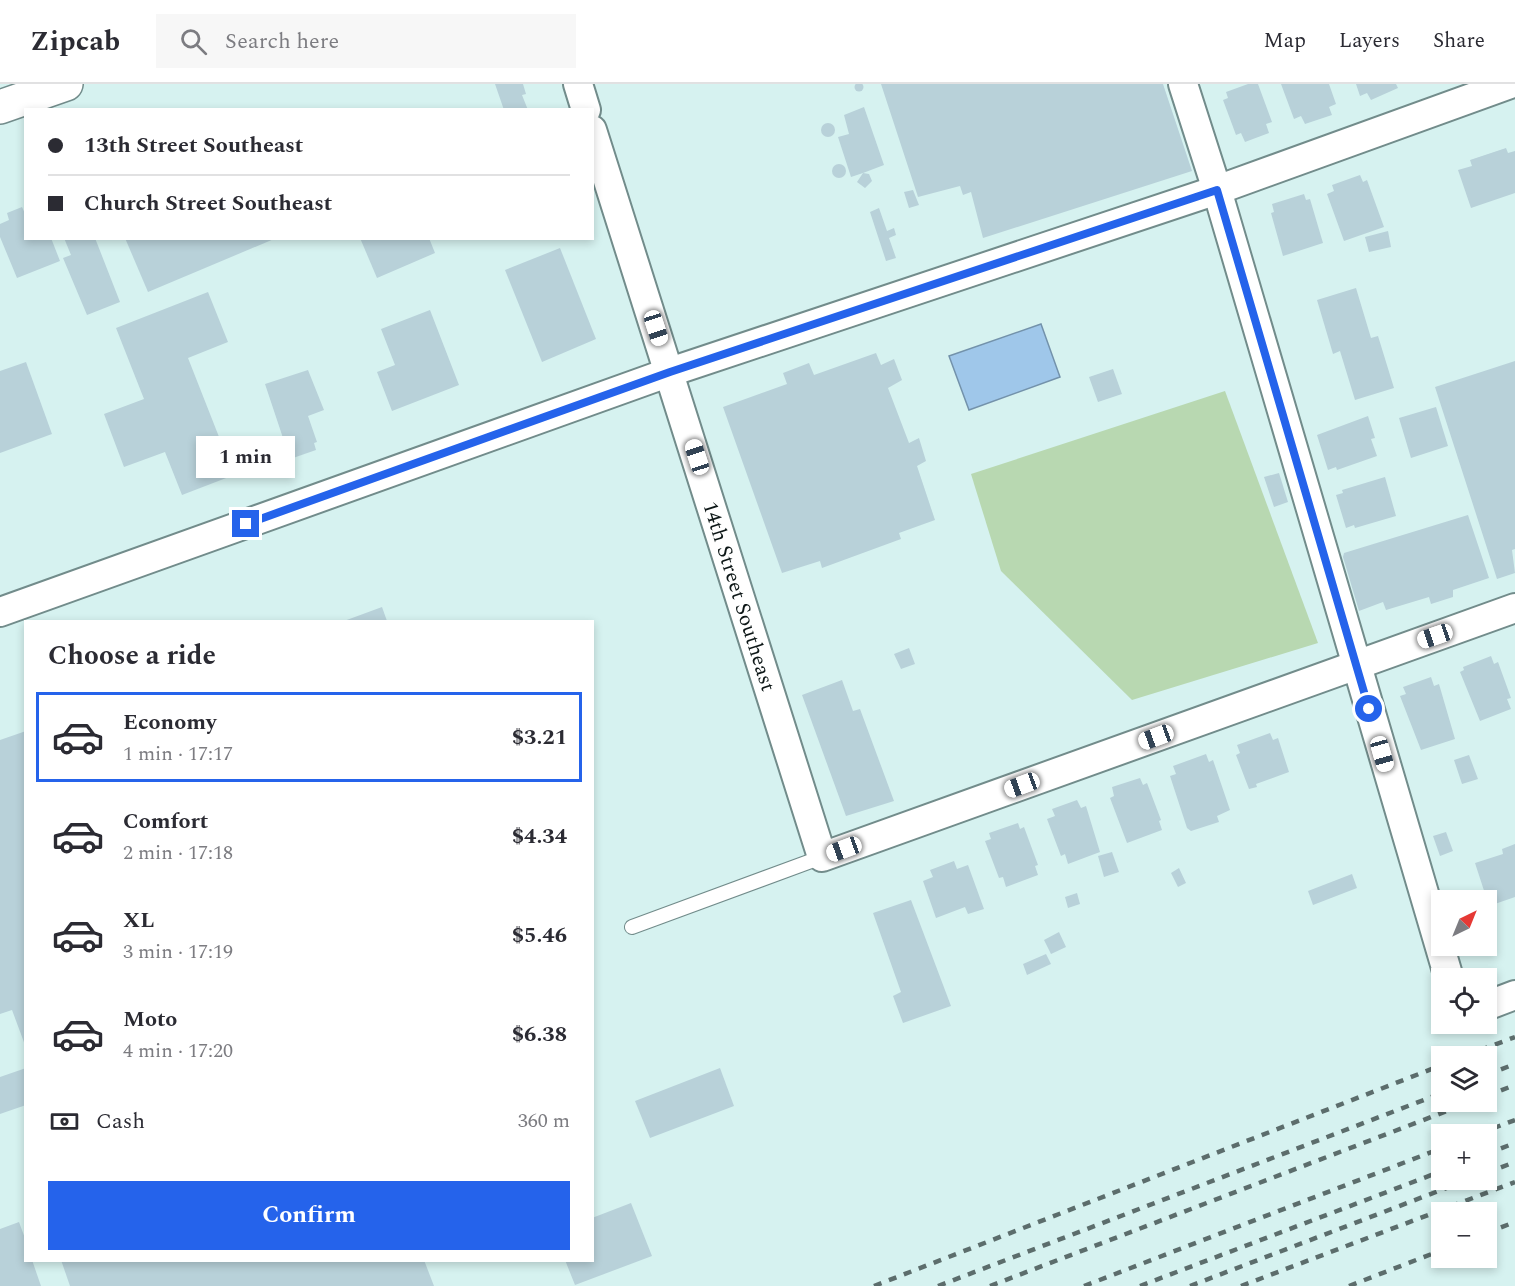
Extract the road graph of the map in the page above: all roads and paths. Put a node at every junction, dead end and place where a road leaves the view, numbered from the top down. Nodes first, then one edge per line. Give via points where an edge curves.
1 (66, 84) edge
2 (578, 84) edge
3 (1183, 84) edge
4 (1510, 84) edge
5 (0, 107) edge
6 (585, 108) edge
7 (594, 136) edge
8 (1217, 190) junction
9 (670, 372) junction
10 (1515, 608) edge
11 (0, 612) edge
12 (1356, 664) junction
13 (822, 857) junction
14 (632, 927) dead end
15 (1446, 968) edge
16 (1515, 995) edge
17 (1497, 1002) edge

1 - 5 street
2 - 6 street
3 - 8 street
4 - 8 street
7 - 9 street, 14th Street Southeast
8 - 9 street
8 - 12 street
9 - 11 street
9 - 13 street, 14th Street Southeast
10 - 12 street
12 - 13 street
12 - 15 street
13 - 14 lane
16 - 17 street

